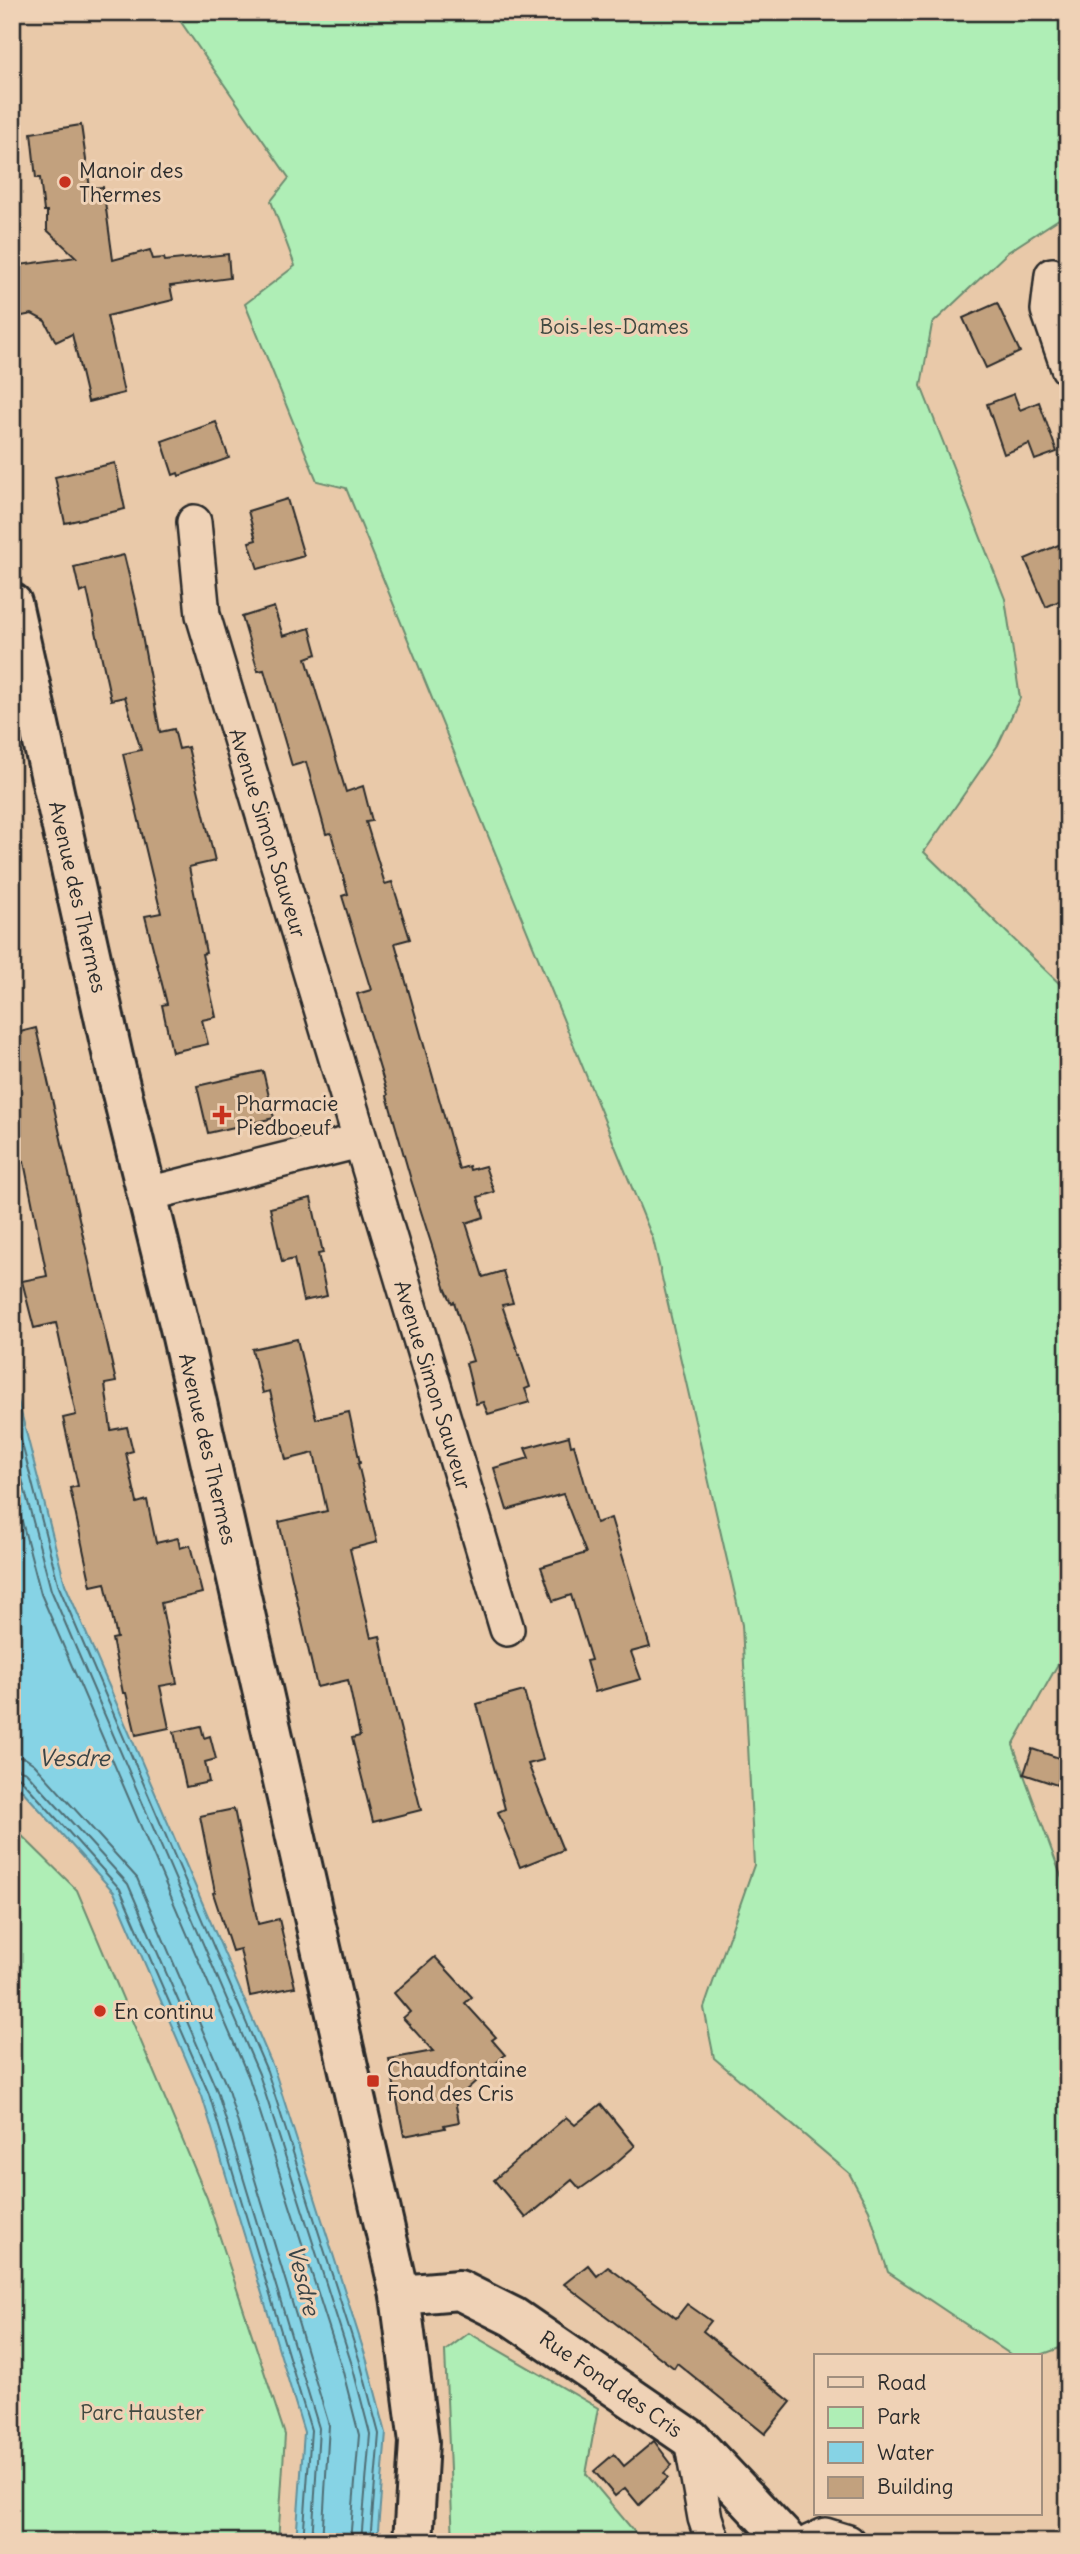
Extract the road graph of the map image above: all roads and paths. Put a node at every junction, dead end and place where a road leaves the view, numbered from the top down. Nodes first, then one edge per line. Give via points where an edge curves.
1 (1052, 275) dead end
2 (1068, 368) edge
3 (194, 522) dead end
4 (12, 603) edge
5 (359, 1141) junction
6 (148, 1194) junction
7 (507, 1629) dead end
8 (400, 2295) junction
9 (691, 2439) junction
10 (414, 2526) edge
11 (713, 2542) edge
12 (788, 2542) edge
13 (810, 2542) edge
14 (848, 2542) edge

1 - 2 street via 1048,310
3 - 5 street, Avenue Simon Sauveur via 203,615
4 - 6 main road, Avenue des Thermes
5 - 6 street
5 - 7 street, Avenue Simon Sauveur
6 - 8 main road, Avenue des Thermes
8 - 9 main road, Rue Fond des Cris via 459,2290 503,2311
8 - 10 main road, Avenue des Thermes via 419,2442
9 - 11 street
9 - 12 main road, Rue Fond des Cris
13 - 14 street via 825,2535

